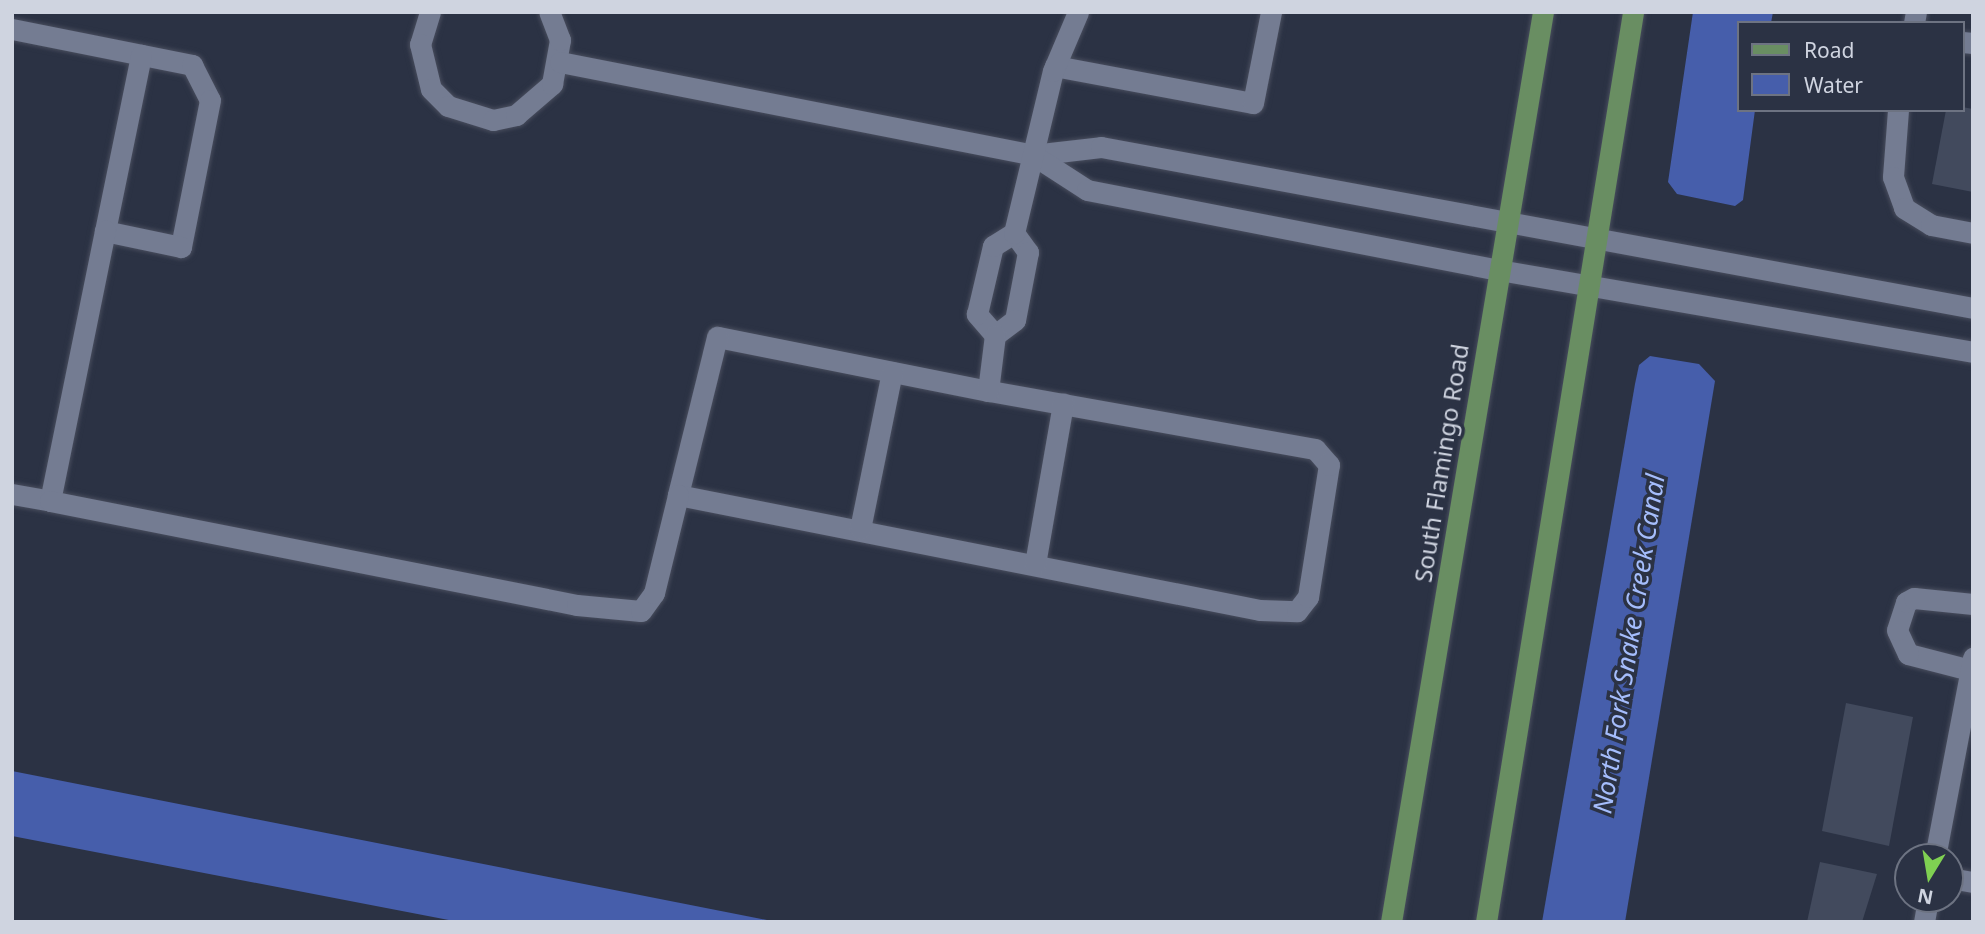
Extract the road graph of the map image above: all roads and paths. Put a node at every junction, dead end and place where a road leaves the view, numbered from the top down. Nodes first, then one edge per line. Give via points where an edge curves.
1 (430, 12) edge
2 (549, 12) edge
3 (1078, 12) edge
4 (1271, 12) edge
5 (1543, 12) edge
6 (1633, 12) edge
7 (12, 29) edge
8 (141, 55) junction
9 (560, 62) junction
10 (1055, 66) junction
11 (1898, 112) edge
12 (1033, 155) junction
13 (1507, 226) junction
14 (105, 231) junction
15 (1014, 233) junction
16 (1973, 233) edge
17 (1597, 241) junction
18 (1499, 271) junction
19 (1590, 286) junction
20 (1973, 308) edge
21 (995, 335) junction
22 (1973, 352) edge
23 (891, 372) junction
24 (988, 391) junction
25 (1063, 404) junction
26 (12, 494) edge
27 (678, 495) junction
28 (50, 501) junction
29 (860, 529) junction
30 (1035, 564) junction
31 (1973, 604) edge
32 (1971, 664) edge
33 (1938, 843) edge
34 (1391, 922) edge
35 (1486, 922) edge

1 - 9 street via 419,44 421,67 448,106 469,117 493,120 526,109 552,84
2 - 9 street via 561,40
3 - 10 street
4 - 10 street via 1253,103
5 - 13 main road, South Flamingo Road
6 - 17 main road
7 - 8 street
8 - 14 street
8 - 14 street via 192,65 210,100 181,247
9 - 12 street
10 - 12 street
11 - 16 street via 1893,177 1904,208 1931,225
12 - 13 street via 1101,147
12 - 15 street
12 - 18 street via 1087,190
13 - 17 street
13 - 18 main road, South Flamingo Road
14 - 28 street
15 - 21 street via 1028,252 1015,320
15 - 21 street via 993,246 977,314
17 - 19 main road
17 - 20 street
18 - 19 street
18 - 34 main road, South Flamingo Road
19 - 22 street
19 - 35 main road
21 - 24 street
23 - 24 street
23 - 27 street via 717,337
23 - 29 street
24 - 25 street
25 - 30 street
25 - 30 street via 1315,449 1329,465 1308,597 1297,611 1260,610
26 - 28 street
27 - 28 street via 654,593 641,611
27 - 29 street
29 - 30 street
31 - 32 street via 1914,598 1906,602 1897,630 1908,654
32 - 33 street

